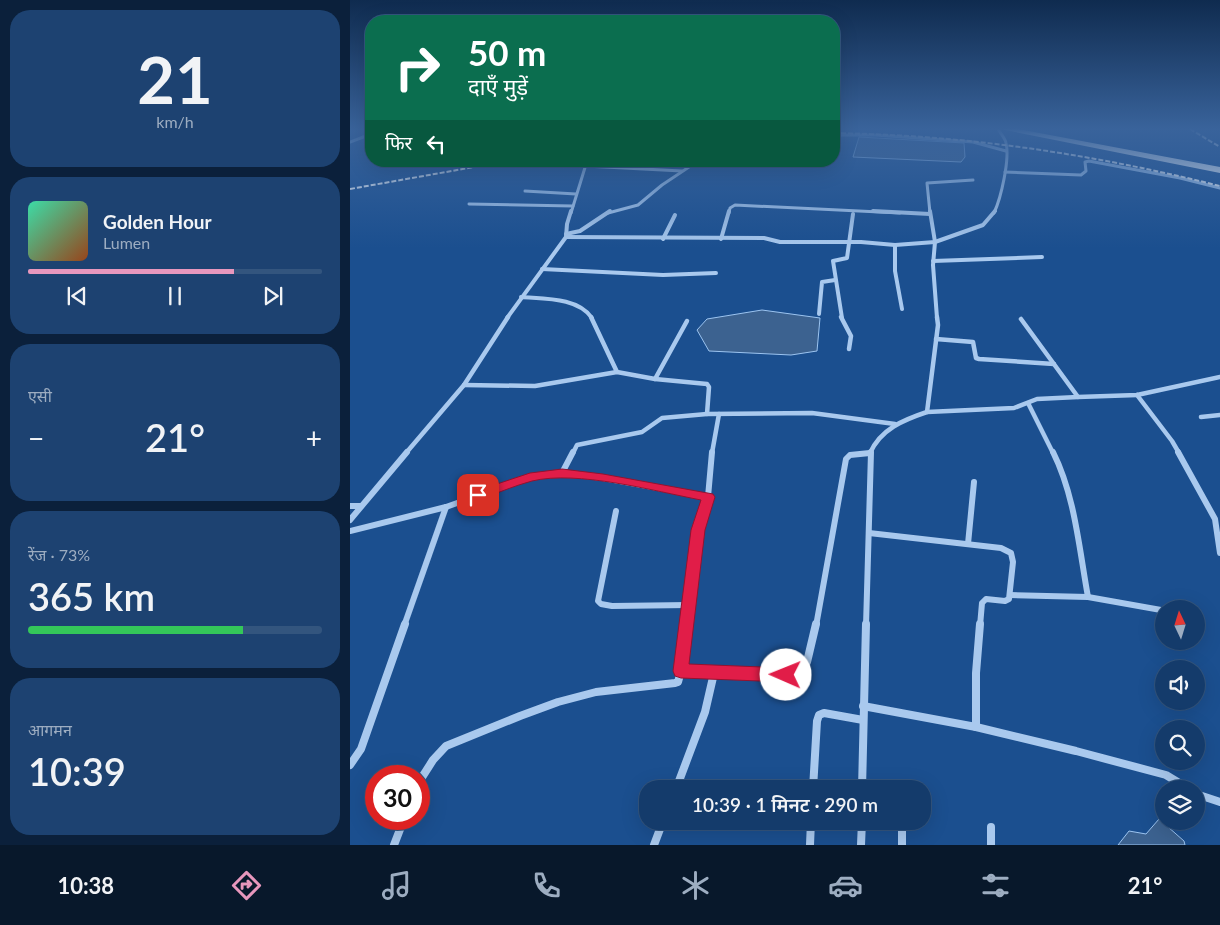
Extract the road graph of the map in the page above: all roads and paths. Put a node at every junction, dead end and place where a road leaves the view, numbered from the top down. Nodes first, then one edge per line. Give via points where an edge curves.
1 (585, 168) edge
2 (647, 168) edge
3 (687, 168) edge
4 (1005, 168) edge
5 (1086, 168) edge
6 (1129, 168) edge
7 (683, 171) junction
8 (1005, 172) junction
9 (974, 180) dead end
10 (1220, 188) edge
11 (525, 191) dead end
12 (576, 194) junction
13 (470, 204) dead end
14 (573, 206) junction
15 (853, 214) dead end
16 (930, 214) junction
17 (675, 216) dead end
18 (566, 236) junction
19 (663, 239) junction
20 (722, 239) junction
21 (848, 242) junction
22 (935, 242) junction
23 (895, 245) junction
24 (1042, 257) dead end
25 (934, 261) junction
26 (542, 269) junction
27 (716, 273) dead end
28 (835, 280) junction
29 (521, 297) junction
30 (902, 309) dead end
31 (820, 314) dead end
32 (1021, 319) dead end
33 (686, 321) dead end
34 (936, 339) junction
35 (849, 349) dead end
36 (1054, 364) junction
37 (617, 372) junction
38 (1220, 377) edge
39 (656, 379) junction
40 (464, 385) junction
41 (1137, 395) junction
42 (1078, 397) junction
43 (1028, 403) junction
44 (927, 412) junction
45 (707, 414) junction
46 (719, 414) junction
47 (1220, 415) edge
48 (1201, 417) dead end
49 (895, 424) junction
50 (870, 454) junction
51 (562, 473) junction
52 (974, 482) dead end
53 (708, 497) junction
54 (350, 506) edge
55 (361, 506) junction
56 (446, 507) junction
57 (616, 511) dead end
58 (350, 520) edge
59 (350, 531) edge
60 (869, 533) junction
61 (968, 544) junction
62 (1220, 553) edge
63 (1010, 595) junction
64 (1088, 598) junction
65 (689, 605) junction
66 (1155, 609) edge
67 (681, 671) junction
68 (714, 673) junction
69 (863, 706) junction
70 (863, 720) junction
71 (976, 727) junction
72 (350, 765) edge
73 (430, 765) edge
74 (679, 780) edge
75 (814, 780) edge
76 (862, 780) edge
77 (1174, 780) edge
78 (1205, 797) edge
79 (1220, 802) edge
80 (991, 827) dead end
81 (400, 830) edge
82 (660, 830) edge
83 (811, 830) edge
84 (862, 830) edge
85 (902, 830) edge
86 (394, 845) edge
87 (654, 845) edge
88 (810, 845) edge
89 (861, 845) edge
90 (902, 845) edge
91 (992, 845) edge

1 - 12 street
2 - 7 street
3 - 7 street
4 - 8 street
5 - 8 street via 1081,174
6 - 10 street
7 - 18 street via 638,205 611,211
8 - 22 street via 1000,201 988,220 975,229
9 - 16 street via 927,183
11 - 12 street
12 - 14 street
13 - 14 street
14 - 18 street
15 - 21 street
16 - 20 street via 735,205 730,208
16 - 22 street
17 - 19 street
18 - 19 street
18 - 26 street
19 - 20 street
20 - 21 street
21 - 23 street
21 - 28 street via 846,259 833,260
22 - 23 street
22 - 25 street
23 - 30 street via 895,271
24 - 25 street
25 - 34 street
26 - 27 street via 663,275
26 - 29 street
28 - 31 street via 822,282
28 - 35 street via 841,317 851,336
29 - 37 street via 584,309 591,316
29 - 40 street
32 - 36 street
33 - 39 street
34 - 36 street via 973,342 979,359
34 - 44 street
36 - 42 street
37 - 39 street
37 - 40 street via 535,386
38 - 41 street
39 - 45 street via 707,384
40 - 55 street
41 - 42 street
41 - 62 street via 1172,442 1215,519
42 - 43 street via 1037,399
43 - 44 street via 1014,408
43 - 64 street via 1063,472
44 - 49 street
45 - 46 street
45 - 51 street via 662,418 642,432 577,445
46 - 49 street via 812,413
46 - 53 street
47 - 48 street
49 - 50 street via 874,442
50 - 60 street
50 - 68 street via 850,455 846,459 807,662 797,674
51 - 53 street
51 - 56 street via 530,477
52 - 61 street
53 - 65 street via 698,530
54 - 55 street
55 - 58 street
56 - 59 street
56 - 72 street via 361,749
57 - 65 street via 598,601 612,606
60 - 61 street
60 - 69 street
61 - 63 street via 1002,548 1011,553
63 - 64 street
63 - 71 street via 1005,601 986,599 982,603 976,673
64 - 66 street
65 - 67 street
67 - 68 street
67 - 73 street via 675,684 596,691 566,699 446,746
68 - 74 street via 705,712
69 - 70 street
69 - 71 street
70 - 75 street via 824,713 819,715
70 - 76 street
71 - 77 street via 1155,772
78 - 79 street
80 - 91 street
81 - 86 street
82 - 87 street
83 - 88 street
84 - 89 street
85 - 90 street

